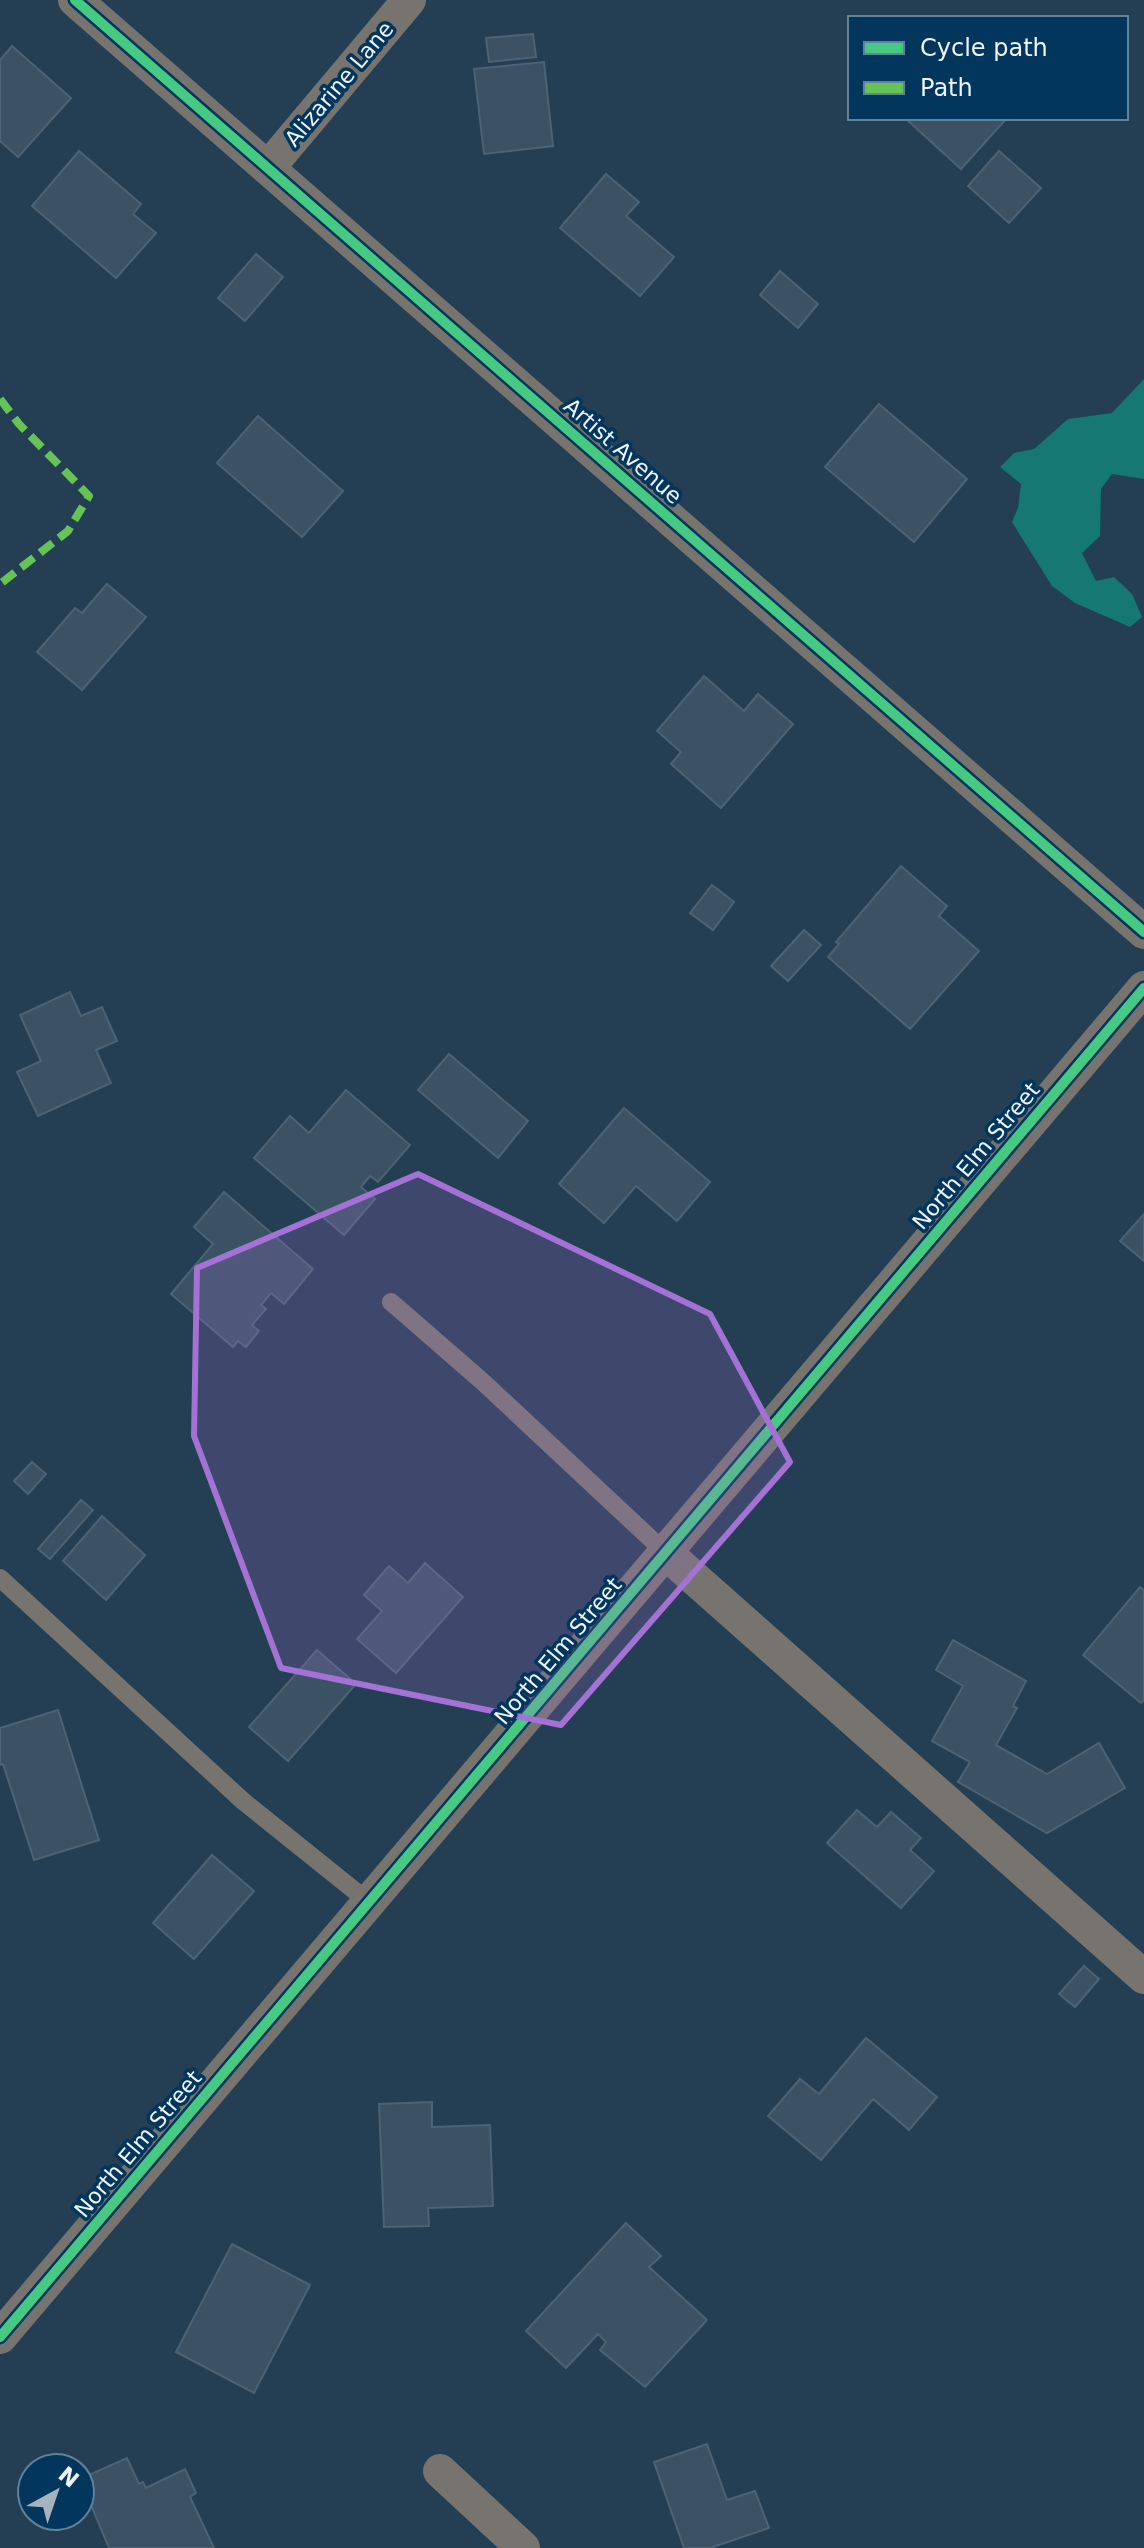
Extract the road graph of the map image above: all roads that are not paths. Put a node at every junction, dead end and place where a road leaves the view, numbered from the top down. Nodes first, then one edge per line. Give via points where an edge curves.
1 (75, 0) edge
2 (409, 0) edge
3 (268, 168) junction
4 (1144, 932) edge
5 (1144, 988) edge
6 (391, 1302) dead end
7 (667, 1554) junction
8 (0, 1578) edge
9 (370, 1903) junction
10 (1144, 1977) edge
11 (0, 2337) edge
12 (440, 2471) dead end
13 (523, 2548) edge

1 - 3 street, Artist Avenue
2 - 3 street, Alizarine Lane
3 - 4 street, Artist Avenue
5 - 7 street, North Elm Street
6 - 7 lane
7 - 9 street, North Elm Street
7 - 10 street
8 - 9 lane via 243,1801
9 - 11 street, North Elm Street
12 - 13 street

